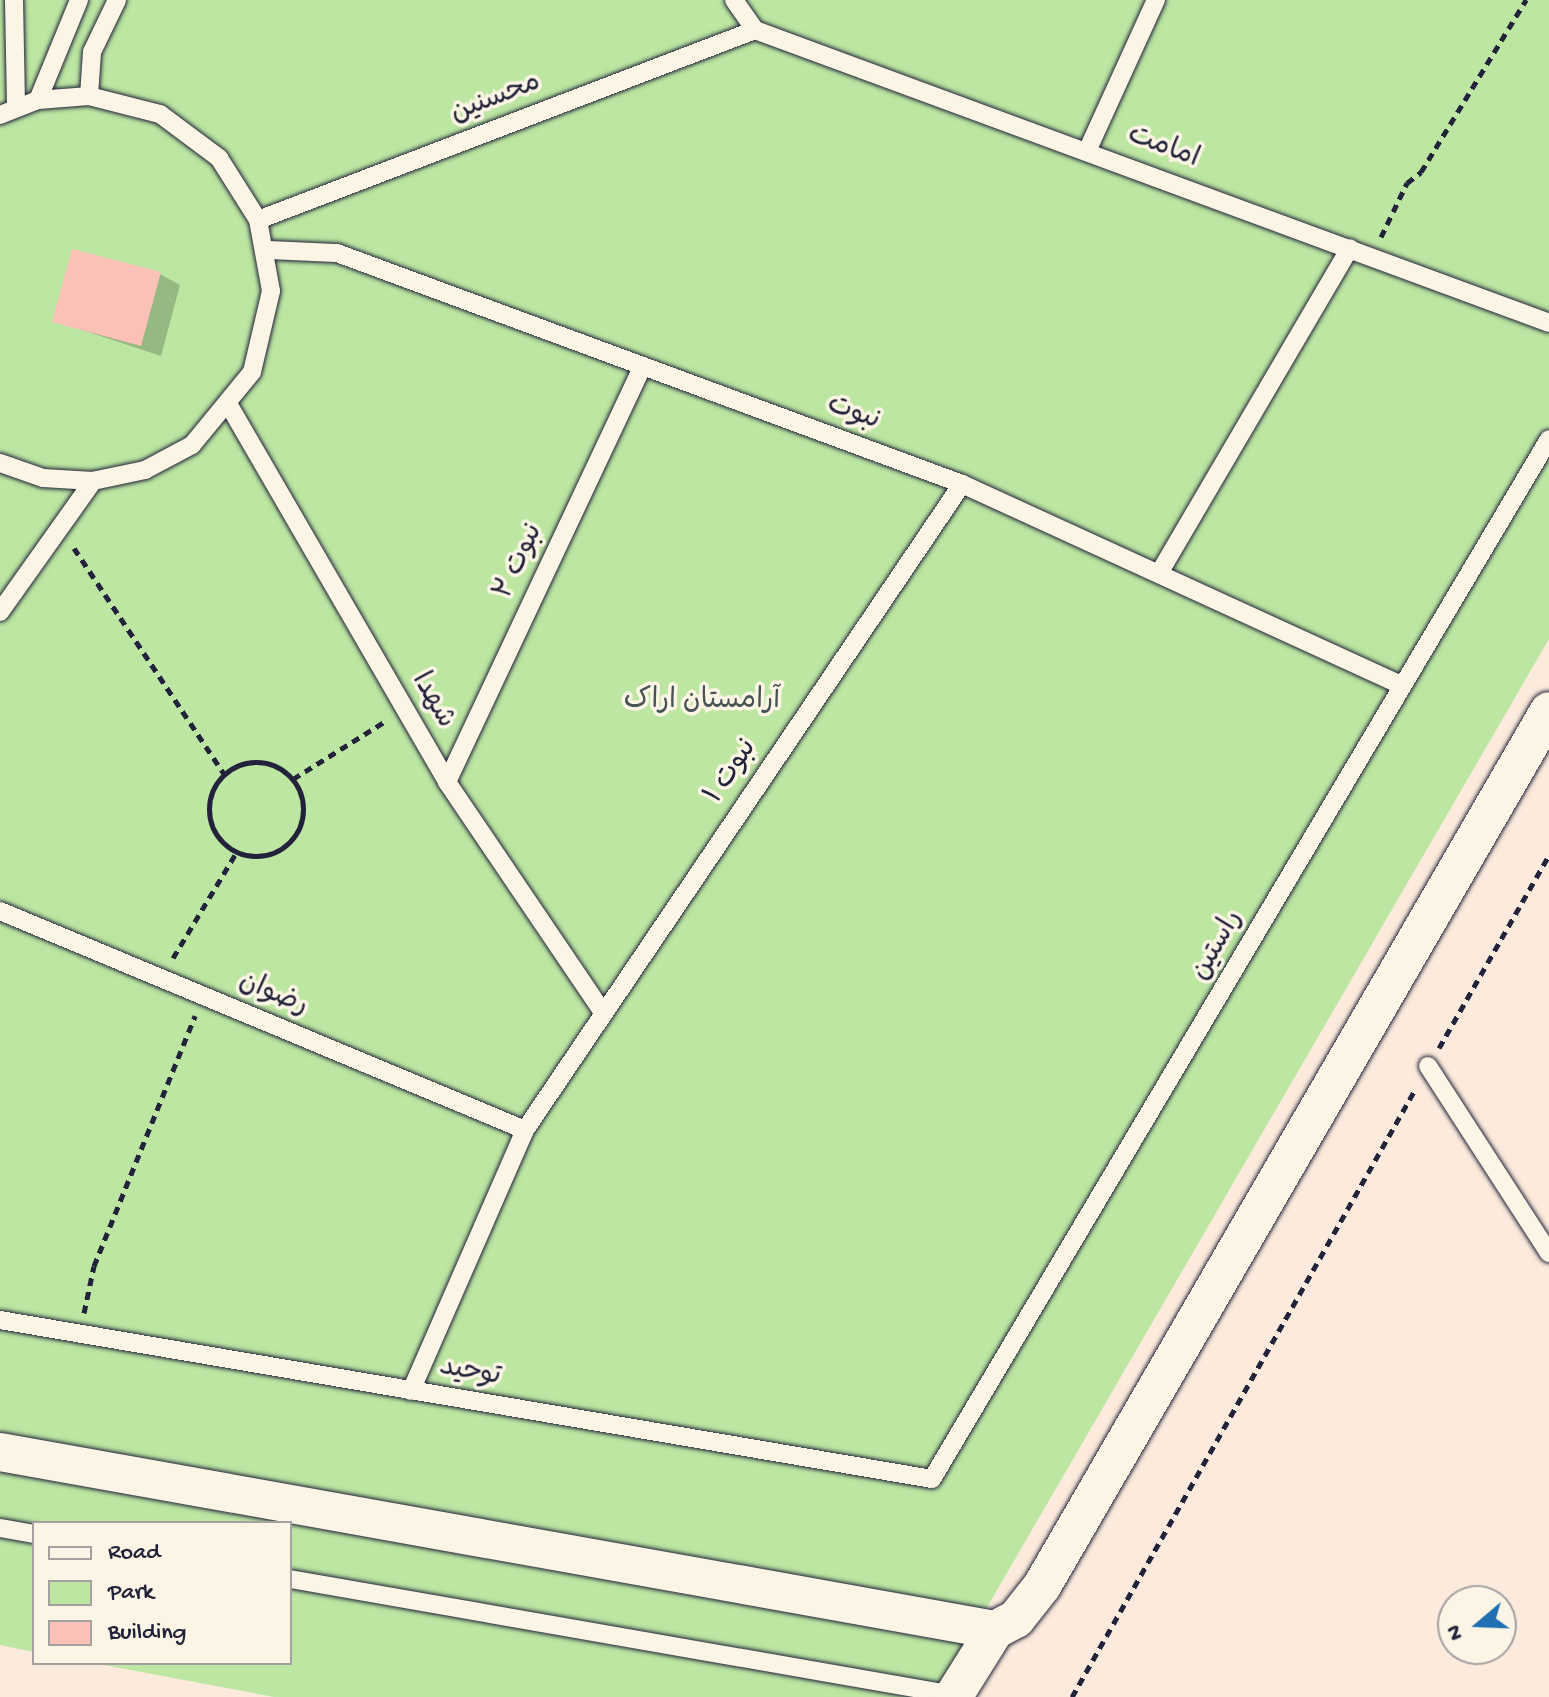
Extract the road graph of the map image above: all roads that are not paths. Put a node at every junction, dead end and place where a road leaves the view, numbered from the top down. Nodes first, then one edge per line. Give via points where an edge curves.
1 (14, 0) edge
2 (79, 0) edge
3 (117, 0) edge
4 (734, 0) edge
5 (1156, 0) edge
6 (755, 30) junction
7 (89, 96) junction
8 (38, 100) junction
9 (8, 110) edge
10 (1088, 149) junction
11 (258, 220) junction
12 (1350, 248) junction
13 (267, 250) junction
14 (1549, 323) edge
15 (643, 366) junction
16 (230, 407) junction
17 (1549, 439) edge
18 (0, 463) edge
19 (93, 481) junction
20 (962, 484) junction
21 (1161, 570) junction
22 (0, 612) edge
23 (1402, 685) junction
24 (1549, 711) edge
25 (447, 782) junction
26 (0, 911) edge
27 (603, 1012) junction
28 (1428, 1066) road end
29 (525, 1130) junction
30 (1549, 1253) edge
31 (0, 1320) edge
32 (411, 1391) junction
33 (0, 1452) edge
34 (932, 1479) joint
35 (0, 1528) edge
36 (32, 1534) edge
37 (292, 1579) edge
38 (995, 1630) junction
39 (953, 1696) edge

1 - 9 lane
2 - 8 lane
3 - 7 lane via 92,52
4 - 6 lane
5 - 10 lane
6 - 10 lane, امامت
6 - 11 lane, محسنین
7 - 8 lane
7 - 11 lane via 160,114 219,158
8 - 9 lane
10 - 12 lane, امامت
11 - 13 lane
12 - 14 lane, امامت
12 - 21 lane
13 - 15 lane, نبوت via 337,253
13 - 16 lane via 266,333
15 - 20 lane, نبوت
15 - 25 lane, نبوت ۲
16 - 19 lane via 192,445 145,470
16 - 25 lane, شهدا
17 - 23 lane, راستین
18 - 19 lane via 43,478
19 - 22 lane
20 - 21 lane, نبوت
20 - 27 lane, نبوت ۱
21 - 23 lane, نبوت
23 - 34 lane, راستین via 1078,1243
24 - 38 street via 1042,1586 1016,1619
25 - 27 lane, شهدا
26 - 29 lane, رضوان
27 - 29 lane, نبوت ۱
28 - 30 lane
29 - 32 lane, نبوت ۱
31 - 32 lane, توحید
32 - 34 lane, توحید
33 - 38 street
35 - 36 lane
37 - 39 lane
38 - 39 street

